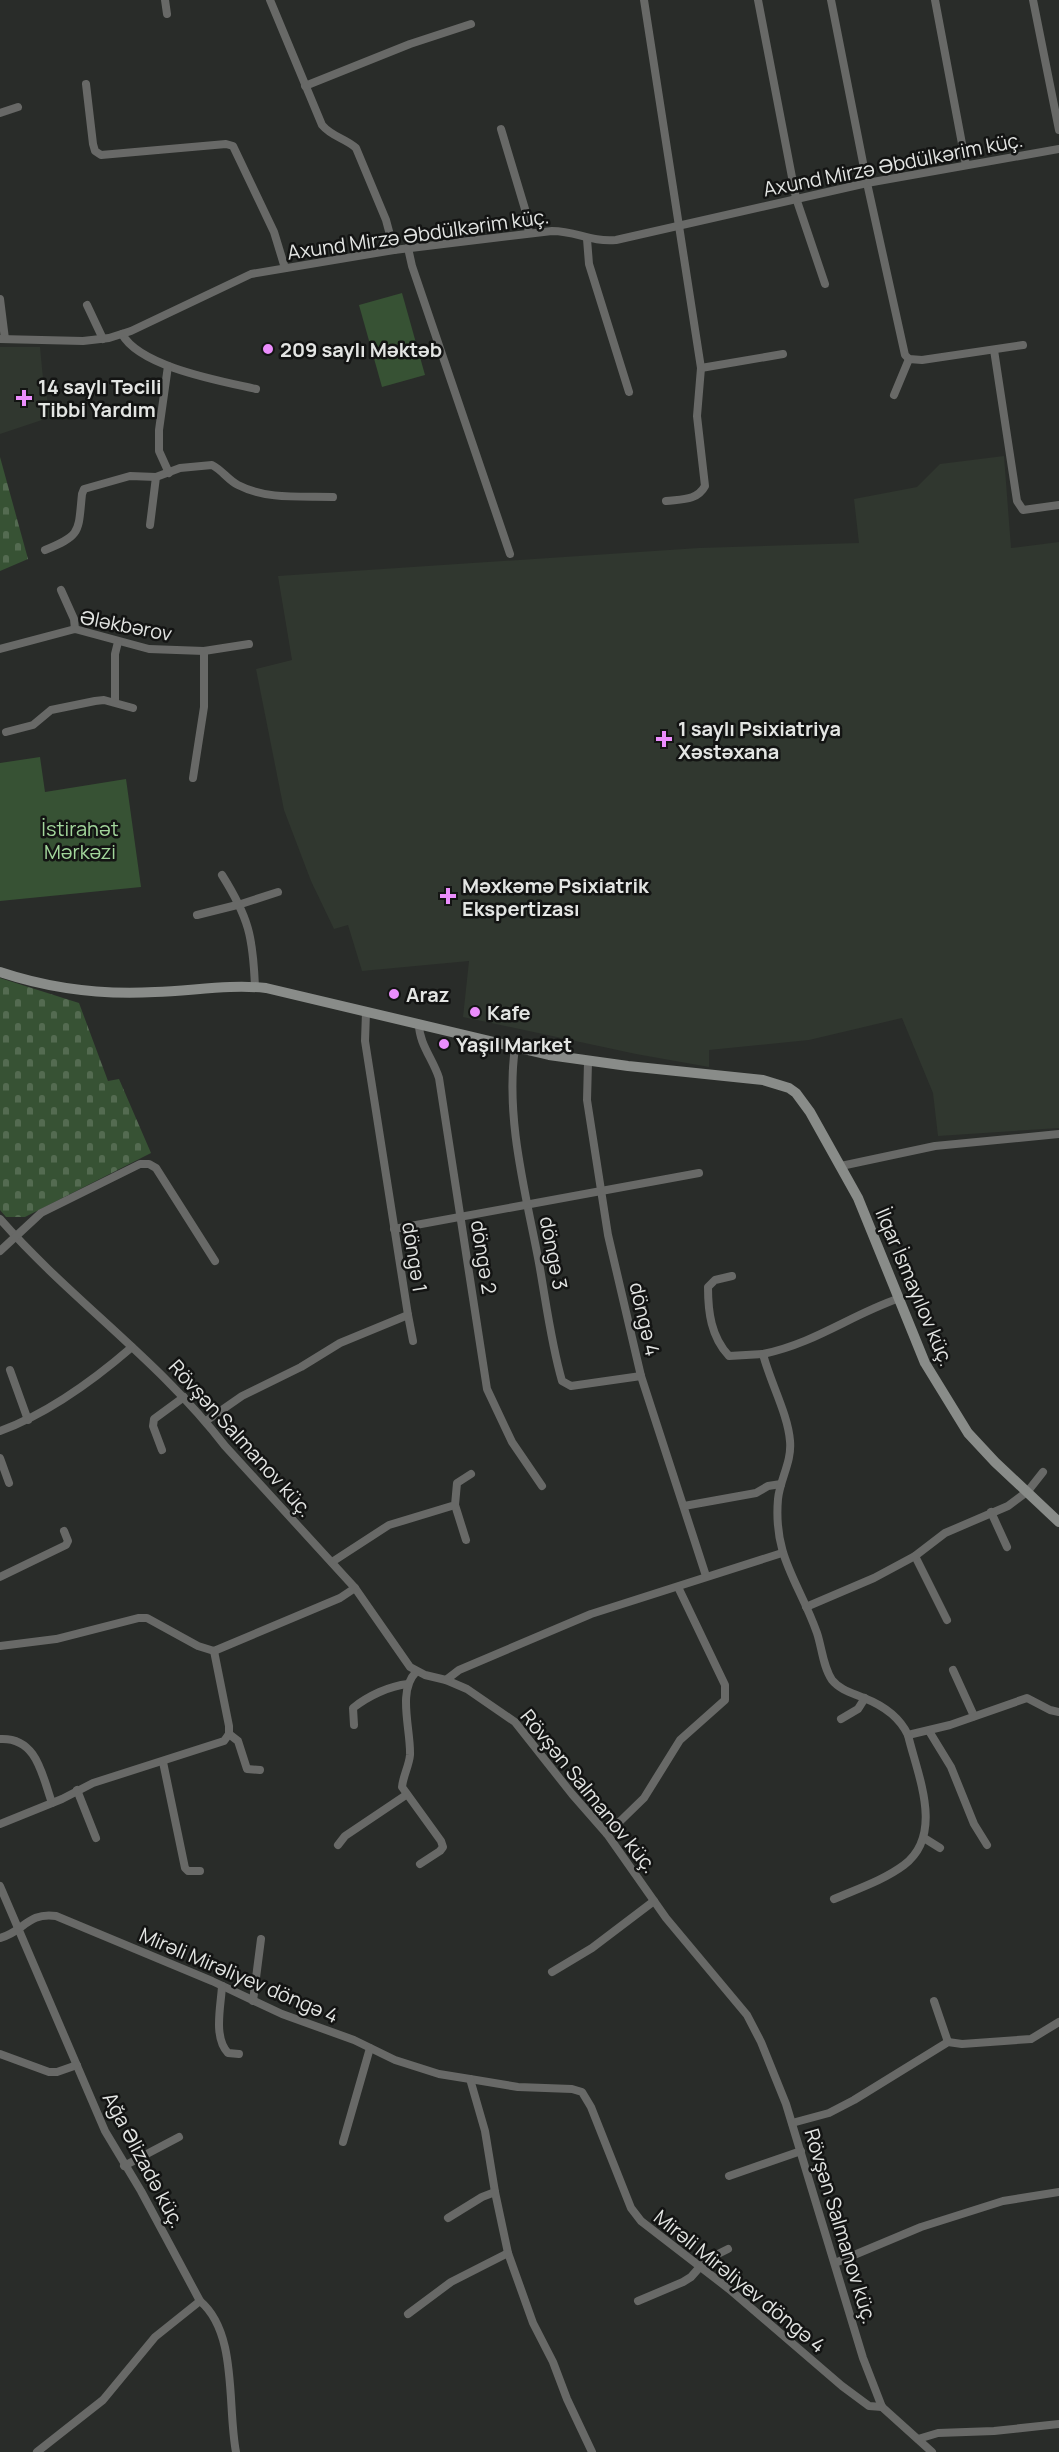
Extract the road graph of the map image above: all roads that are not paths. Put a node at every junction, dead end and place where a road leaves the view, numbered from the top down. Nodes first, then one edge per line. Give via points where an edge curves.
1 (165, 0) edge
2 (270, 0) edge
3 (644, 0) edge
4 (758, 0) edge
5 (831, 0) edge
6 (935, 0) edge
7 (1033, 0) edge
8 (167, 14) dead end
9 (471, 24) dead end
10 (86, 84) dead end
11 (305, 86) junction
12 (18, 107) dead end
13 (0, 113) edge
14 (501, 129) dead end
15 (1059, 130) edge
16 (1059, 149) edge
17 (966, 165) junction
18 (867, 183) junction
19 (796, 198) junction
20 (680, 224) junction
21 (529, 233) junction
22 (587, 239) junction
23 (408, 248) junction
24 (394, 250) junction
25 (285, 268) junction
26 (825, 284) dead end
27 (0, 299) edge
28 (87, 305) dead end
29 (122, 334) junction
30 (3, 339) edge
31 (103, 339) junction
32 (1023, 345) dead end
33 (994, 350) junction
34 (783, 354) dead end
35 (909, 359) junction
36 (168, 366) junction
37 (701, 368) junction
38 (256, 389) dead end
39 (629, 392) dead end
40 (894, 395) dead end
41 (169, 473) junction
42 (156, 477) junction
43 (333, 497) dead end
44 (666, 501) dead end
45 (1059, 505) edge
46 (150, 525) dead end
47 (45, 550) dead end
48 (510, 554) dead end
49 (61, 590) dead end
50 (75, 629) junction
51 (118, 642) junction
52 (249, 644) dead end
53 (0, 649) edge
54 (204, 651) junction
55 (115, 702) junction
56 (133, 708) dead end
57 (6, 732) dead end
58 (193, 778) dead end
59 (222, 875) dead end
60 (278, 892) dead end
61 (241, 904) junction
62 (197, 915) dead end
63 (0, 972) edge
64 (255, 987) junction
65 (366, 1012) junction
66 (418, 1024) junction
67 (515, 1048) junction
68 (588, 1062) junction
69 (1059, 1134) edge
70 (841, 1166) junction
71 (699, 1173) dead end
72 (600, 1191) junction
73 (528, 1204) junction
74 (461, 1216) junction
75 (0, 1219) edge
76 (394, 1229) junction
77 (14, 1235) junction
78 (0, 1251) edge
79 (215, 1261) dead end
80 (732, 1276) dead end
81 (897, 1299) junction
82 (408, 1316) junction
83 (413, 1341) dead end
84 (132, 1347) junction
85 (763, 1354) junction
86 (10, 1370) dead end
87 (641, 1376) junction
88 (184, 1397) junction
89 (28, 1420) junction
90 (206, 1421) junction
91 (0, 1431) edge
92 (162, 1450) dead end
93 (0, 1458) edge
94 (1043, 1472) dead end
95 (471, 1474) dead end
96 (9, 1483) dead end
97 (781, 1484) junction
98 (542, 1486) dead end
99 (1028, 1491) junction
100 (455, 1505) junction
101 (684, 1506) junction
102 (991, 1512) junction
103 (1059, 1522) edge
104 (64, 1531) dead end
105 (466, 1540) dead end
106 (1007, 1547) dead end
107 (782, 1553) junction
108 (915, 1556) junction
109 (332, 1562) junction
110 (705, 1576) junction
111 (0, 1577) edge
112 (678, 1587) junction
113 (355, 1588) junction
114 (806, 1607) junction
115 (947, 1620) dead end
116 (0, 1646) edge
117 (214, 1651) junction
118 (953, 1670) dead end
119 (416, 1671) junction
120 (447, 1680) junction
121 (408, 1684) junction
122 (865, 1698) junction
123 (1059, 1712) edge
124 (974, 1716) junction
125 (841, 1719) dead end
126 (354, 1725) dead end
127 (929, 1731) junction
128 (229, 1734) junction
129 (908, 1734) junction
130 (0, 1738) edge
131 (163, 1761) junction
132 (260, 1770) dead end
133 (77, 1790) junction
134 (406, 1795) junction
135 (52, 1803) junction
136 (0, 1824) edge
137 (607, 1834) junction
138 (96, 1838) dead end
139 (924, 1838) junction
140 (338, 1845) dead end
141 (987, 1845) dead end
142 (940, 1848) dead end
143 (420, 1864) dead end
144 (200, 1871) dead end
145 (0, 1886) edge
146 (834, 1899) dead end
147 (654, 1901) junction
148 (20, 1929) junction
149 (0, 1938) edge
150 (261, 1939) dead end
151 (552, 1972) dead end
152 (222, 1986) junction
153 (253, 2001) junction
154 (934, 2001) dead end
155 (1059, 2022) edge
156 (948, 2042) junction
157 (370, 2048) junction
158 (0, 2054) edge
159 (239, 2054) dead end
160 (77, 2065) junction
161 (470, 2079) junction
162 (792, 2123) junction
163 (178, 2137) dead end
164 (343, 2142) dead end
165 (801, 2151) junction
166 (124, 2166) junction
167 (729, 2176) dead end
168 (495, 2192) junction
169 (1059, 2192) edge
170 (448, 2217) dead end
171 (728, 2249) dead end
172 (508, 2253) junction
173 (835, 2263) junction
174 (700, 2266) junction
175 (200, 2301) junction
176 (638, 2301) dead end
177 (408, 2314) dead end
178 (882, 2407) junction
179 (1059, 2424) edge
180 (918, 2439) junction
181 (930, 2451) edge
182 (37, 2452) edge
183 (236, 2452) edge
184 (592, 2452) edge

1 - 8 street
2 - 11 street
3 - 20 street
4 - 19 street
5 - 18 street
6 - 17 street
7 - 15 street
9 - 11 street
10 - 25 street via 93,144 100,155 233,146 274,232
11 - 24 street via 322,125 356,148
12 - 13 street
14 - 21 street
16 - 17 street, Axund Mirzə Əbdülkərim küç.
17 - 18 street, Axund Mirzə Əbdülkərim küç.
18 - 19 street, Axund Mirzə Əbdülkərim küç.
18 - 35 street via 902,348
19 - 20 street, Axund Mirzə Əbdülkərim küç.
19 - 26 street
20 - 22 street, Axund Mirzə Əbdülkərim küç. via 616,240
20 - 37 street
21 - 22 street, Axund Mirzə Əbdülkərim küç. via 566,231
21 - 23 street, Axund Mirzə Əbdülkərim küç.
22 - 39 street via 589,264
23 - 24 street, Axund Mirzə Əbdülkərim küç.
23 - 48 street
24 - 25 street, Axund Mirzə Əbdülkərim küç.
25 - 29 street, Axund Mirzə Əbdülkərim küç. via 241,277
27 - 30 street
28 - 31 street
29 - 31 street, Axund Mirzə Əbdülkərim küç.
29 - 36 street via 131,347
30 - 31 street, Axund Mirzə Əbdülkərim küç.
32 - 33 street
33 - 35 street
33 - 45 street via 1017,501 1023,510
34 - 37 street
35 - 40 street
36 - 38 street
36 - 41 street via 159,440 161,460
37 - 44 street via 697,416 705,486 694,498
41 - 42 street
41 - 43 street via 212,465 232,482 257,492
42 - 46 street
42 - 47 street via 130,476 84,489 77,531 66,542
49 - 50 street
50 - 51 street, Ələkbərov
50 - 53 street, Ələkbərov
51 - 54 street, Ələkbərov via 149,649
51 - 55 street
52 - 54 street, Ələkbərov
54 - 58 street via 204,707
55 - 56 street
55 - 57 street via 95,701 51,710 33,725
59 - 61 street
60 - 61 street
61 - 62 street
61 - 64 street via 251,936
63 - 64 main road, İlqar İsmayılov küç. via 82,991
64 - 65 main road, İlqar İsmayılov küç.
65 - 66 main road, İlqar İsmayılov küç.
65 - 76 street, döngə 1 via 365,1041
66 - 67 main road, İlqar İsmayılov küç.
66 - 74 street, döngə 2 via 421,1042 439,1078
67 - 68 main road, İlqar İsmayılov küç.
67 - 73 street, döngə 3 via 512,1105
68 - 70 main road, İlqar İsmayılov küç. via 778,1083 802,1101
68 - 72 street, döngə 4 via 587,1100
69 - 70 street via 935,1146
70 - 81 main road, İlqar İsmayılov küç. via 866,1215
71 - 72 street
72 - 73 street
72 - 87 street, döngə 4
73 - 74 street
73 - 87 street, döngə 3 via 562,1381 571,1386
74 - 76 street
74 - 98 street, döngə 2 via 487,1389 512,1442
75 - 77 street, Rövşən Salmanov küç.
76 - 82 street, döngə 1
77 - 78 street
77 - 79 street via 41,1213 140,1164 149,1164 156,1168
77 - 84 street, Rövşən Salmanov küç.
80 - 85 street via 715,1280 708,1287 709,1315 715,1333 729,1356
81 - 85 street via 786,1350
81 - 99 main road, İlqar İsmayılov küç. via 925,1363 968,1433
82 - 83 street
82 - 90 street, döngə 1 via 340,1343 224,1407
84 - 88 street, Rövşən Salmanov küç.
84 - 89 street
85 - 97 street via 790,1439 789,1461
86 - 89 street
87 - 101 street, döngə 4
88 - 90 street, Rövşən Salmanov küç.
88 - 92 street via 154,1419
89 - 91 street
90 - 109 street, Rövşən Salmanov küç.
93 - 96 street
94 - 99 street
95 - 100 street via 457,1483
97 - 101 street via 756,1493
97 - 107 street via 778,1518
99 - 102 street via 1008,1506
99 - 103 main road, İlqar İsmayılov küç.
100 - 105 street
100 - 109 street via 389,1525
101 - 110 street, döngə 4
102 - 106 street
102 - 108 street via 945,1533
104 - 111 street via 66,1545
107 - 110 street
107 - 114 street
108 - 114 street
108 - 115 street
109 - 113 street, Rövşən Salmanov küç.
110 - 112 street
112 - 120 street via 591,1614 459,1670
112 - 137 street via 725,1685 725,1700 680,1740 644,1798
113 - 117 street via 340,1598
113 - 119 street, Rövşən Salmanov küç.
114 - 122 street via 833,1681
116 - 117 street via 56,1639 147,1617
117 - 128 street
118 - 124 street
119 - 120 street, Rövşən Salmanov küç.
119 - 121 street
120 - 137 street, Rövşən Salmanov küç. via 515,1722
121 - 126 street via 360,1702 353,1708
121 - 134 street via 410,1755 402,1787
122 - 125 street via 858,1709
122 - 129 street via 885,1708
123 - 124 street via 1026,1698
124 - 127 street
127 - 129 street
127 - 141 street via 951,1767 974,1824
128 - 131 street via 224,1741
128 - 132 street via 237,1741 247,1769
129 - 139 street via 926,1813
130 - 135 street via 30,1748
131 - 133 street
131 - 144 street via 185,1868
133 - 135 street
133 - 138 street
134 - 140 street via 345,1836
134 - 143 street via 443,1847
135 - 136 street
137 - 147 street, Rövşən Salmanov küç.
139 - 142 street
139 - 146 street via 906,1863
145 - 148 street, Ağa Əlizadə küç.
147 - 151 street via 592,1948
147 - 162 street, Rövşən Salmanov küç. via 755,2028
148 - 149 street, Mirəli Mirəliyev döngə 4
148 - 152 street, Mirəli Mirəliyev döngə 4 via 36,1917 56,1916
148 - 160 street, Ağa Əlizadə küç.
150 - 153 street
152 - 153 street, Mirəli Mirəliyev döngə 4
152 - 159 street via 222,2046 228,2053
153 - 157 street, Mirəli Mirəliyev döngə 4
154 - 156 street
155 - 156 street via 1030,2039
156 - 162 street via 829,2113
157 - 161 street, Mirəli Mirəliyev döngə 4 via 394,2060
157 - 164 street
158 - 160 street via 49,2072
160 - 166 street, Ağa Əlizadə küç.
161 - 168 street via 485,2131
161 - 174 street, Mirəli Mirəliyev döngə 4 via 582,2092 635,2214 650,2230
162 - 165 street, Rövşən Salmanov küç.
163 - 166 street
165 - 167 street
165 - 173 street, Rövşən Salmanov küç.
166 - 175 street, Ağa Əlizadə küç.
168 - 170 street
168 - 172 street
169 - 173 street via 1003,2201 931,2223
171 - 174 street
172 - 177 street via 451,2282
172 - 184 street via 533,2323
173 - 178 street, Rövşən Salmanov küç.
174 - 176 street via 670,2289
174 - 178 street, Mirəli Mirəliyev döngə 4 via 842,2386 869,2406
175 - 182 street via 155,2337 103,2400
175 - 183 street, Ağa Əlizadə küç. via 215,2318 224,2340
178 - 180 street, Rövşən Salmanov küç.
179 - 180 street via 938,2433
180 - 181 street, Rövşən Salmanov küç.

